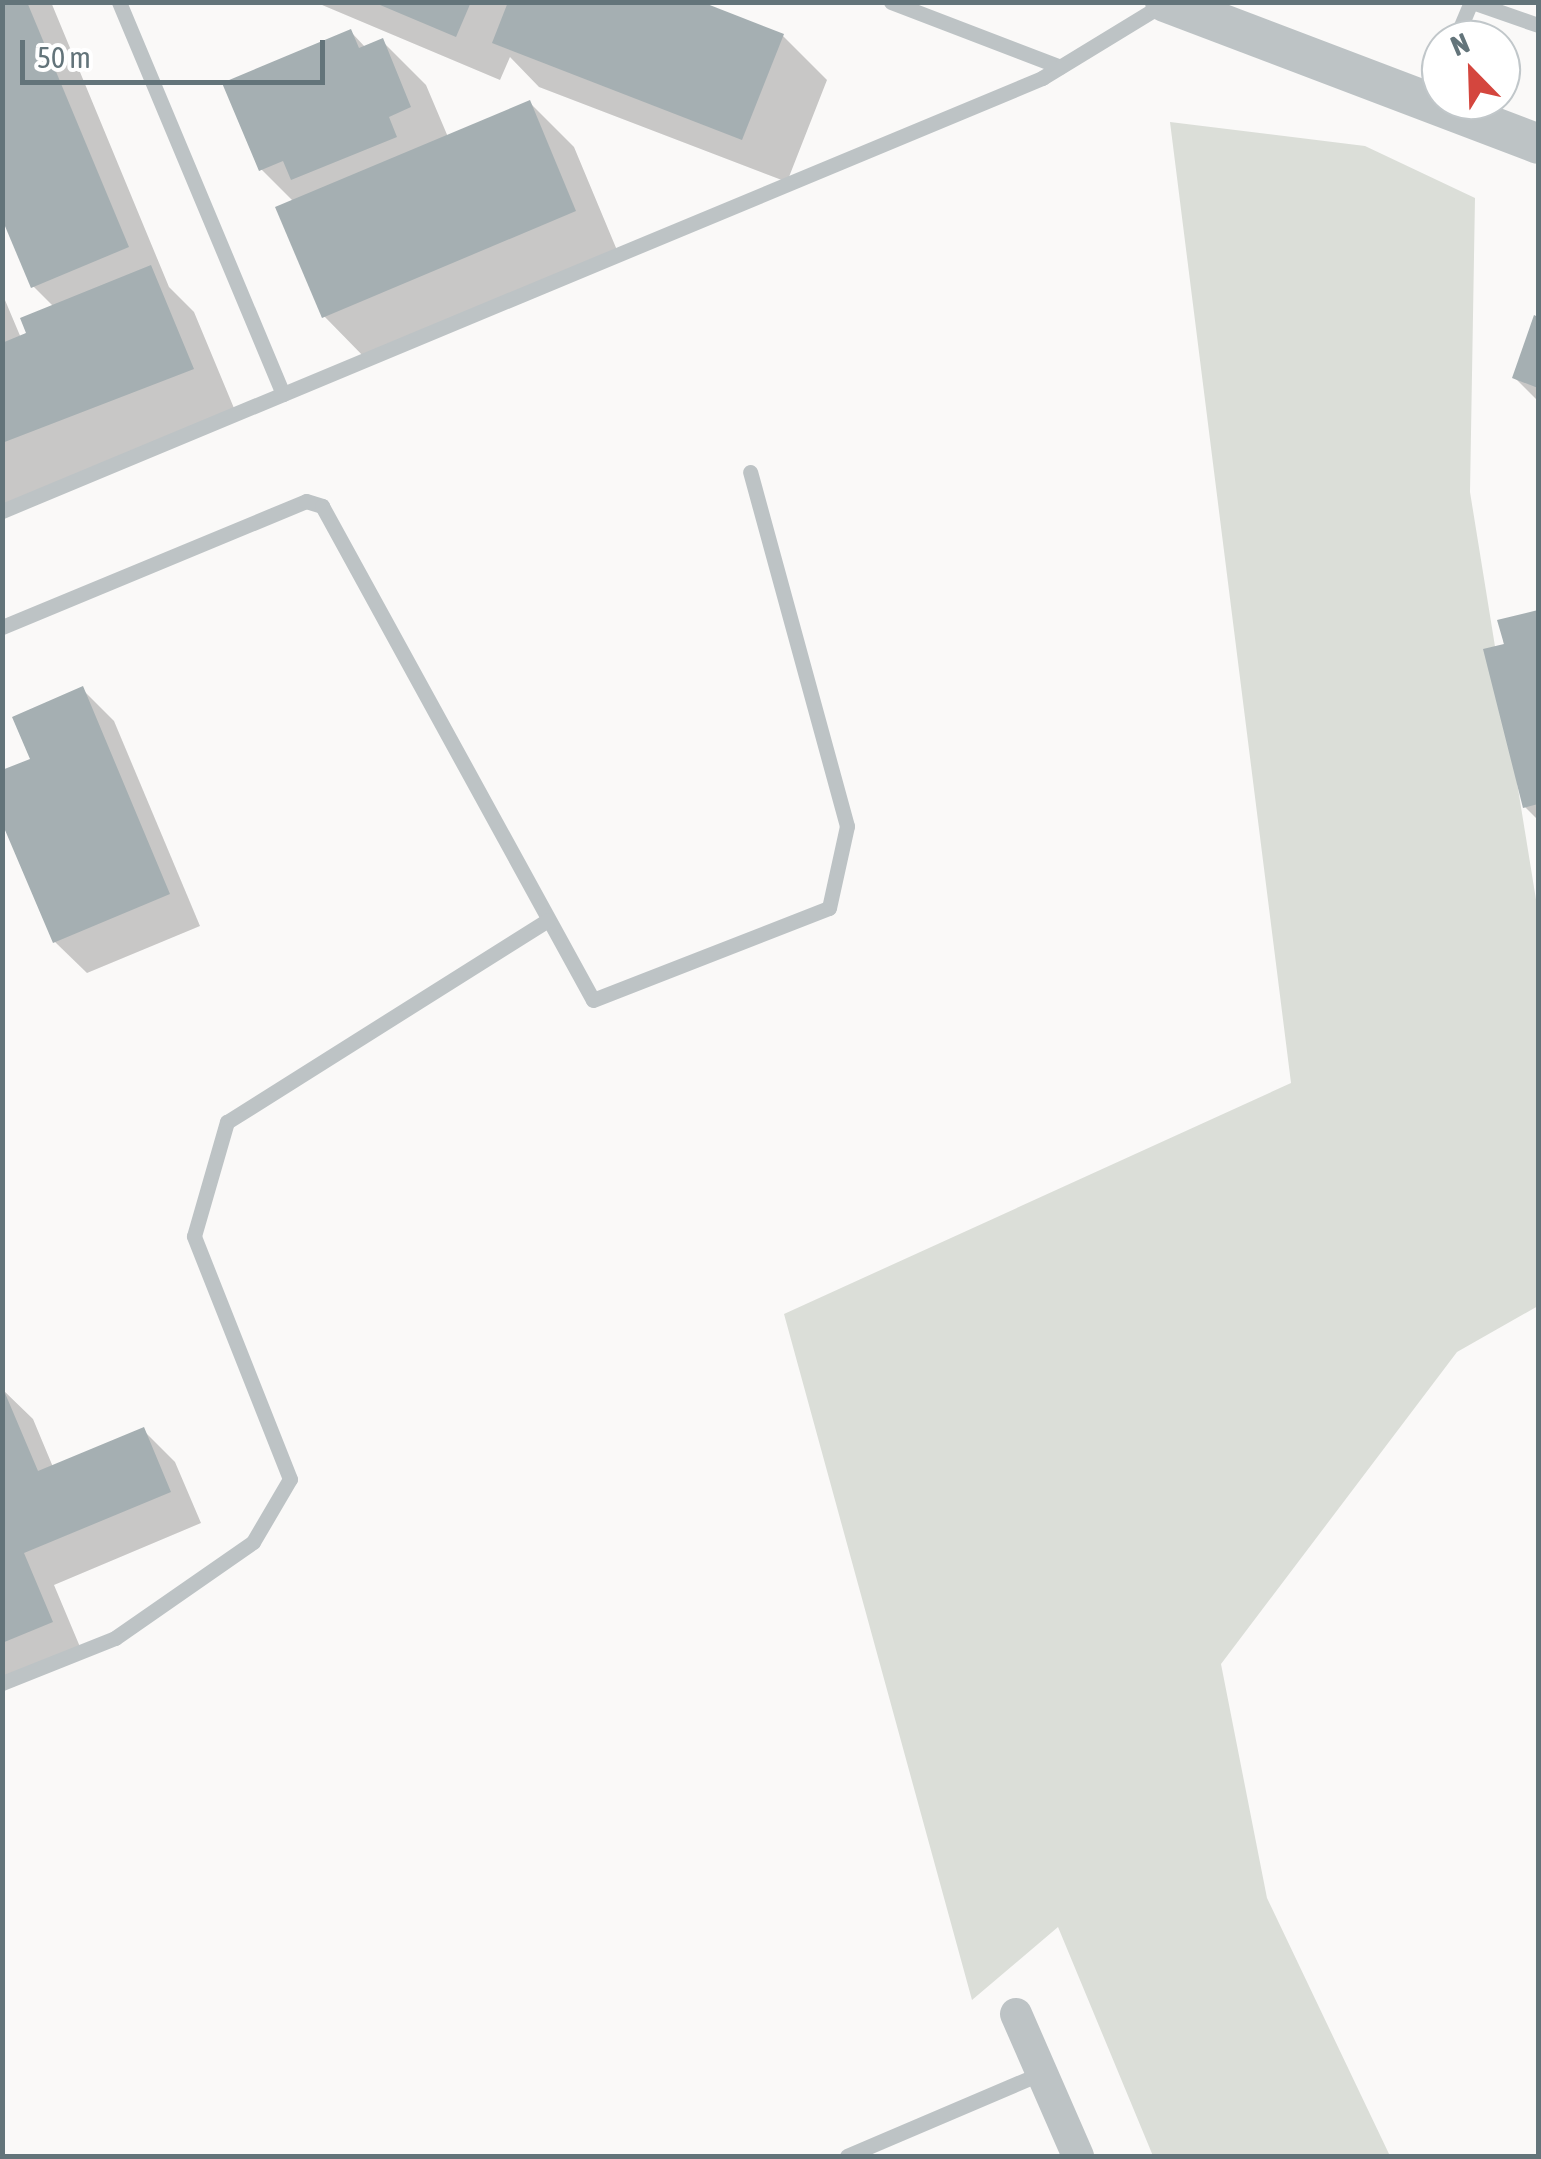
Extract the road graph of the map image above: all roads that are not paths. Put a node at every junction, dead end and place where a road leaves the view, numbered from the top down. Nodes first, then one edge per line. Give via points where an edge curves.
1 (119, 2) edge
2 (892, 2) edge
3 (1165, 2) edge
4 (1472, 2) edge
5 (1538, 25) edge
6 (1060, 67) junction
7 (1421, 84) edge
8 (1494, 120) edge
9 (1538, 144) edge
10 (283, 394) junction
11 (750, 472) dead end
12 (2, 511) edge
13 (2, 627) edge
14 (548, 920) junction
15 (2, 1683) edge
16 (1016, 2014) dead end
17 (1042, 2073) junction
18 (847, 2156) edge
19 (1078, 2156) edge

1 - 10 lane
2 - 6 lane
3 - 6 lane
3 - 7 street
4 - 5 lane
6 - 10 lane
8 - 9 street
10 - 12 lane
11 - 14 lane via 848,826 828,908 593,1000
13 - 14 lane via 306,500 322,506
14 - 15 lane via 227,1122 194,1236 290,1478 253,1542 115,1638
16 - 17 street
17 - 18 lane
17 - 19 street

